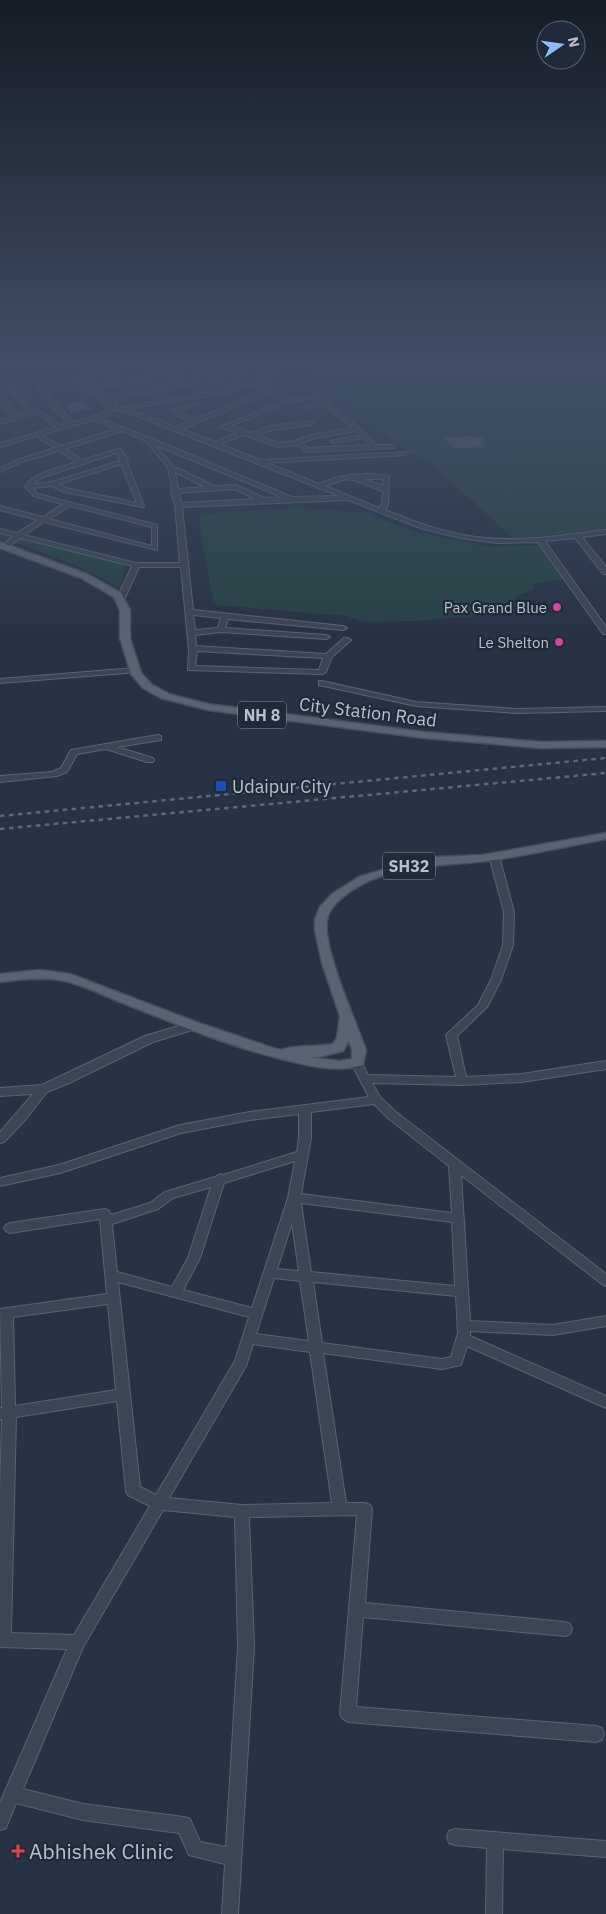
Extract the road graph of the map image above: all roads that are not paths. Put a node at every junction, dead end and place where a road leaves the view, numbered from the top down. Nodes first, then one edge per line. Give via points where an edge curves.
1 (32, 458) edge
2 (74, 458) edge
3 (93, 458) edge
4 (124, 458) edge
5 (164, 458) edge
6 (194, 458) edge
7 (250, 458) edge
8 (303, 458) edge
9 (125, 461) junction
10 (81, 462) junction
11 (259, 462) junction
12 (172, 467) junction
13 (0, 470) edge
14 (98, 470) junction
15 (353, 477) junction
16 (53, 484) junction
17 (28, 486) junction
18 (319, 486) junction
19 (213, 488) junction
20 (386, 490) junction
21 (174, 491) junction
22 (348, 498) junction
23 (290, 499) junction
24 (264, 500) junction
25 (68, 504) junction
26 (178, 505) junction
27 (141, 506) junction
28 (0, 508) edge
29 (380, 510) junction
30 (42, 521) junction
31 (144, 523) junction
32 (0, 531) edge
33 (605, 534) edge
34 (19, 535) junction
35 (577, 535) junction
36 (540, 539) junction
37 (4, 544) edge
38 (136, 565) junction
39 (184, 565) junction
40 (606, 572) edge
41 (121, 597) junction
42 (189, 612) junction
43 (225, 616) junction
44 (343, 628) dead end
45 (221, 630) junction
46 (606, 632) edge
47 (191, 633) junction
48 (326, 637) dead end
49 (347, 640) dead end
50 (193, 648) junction
51 (328, 656) junction
52 (135, 670) junction
53 (0, 682) edge
54 (322, 682) dead end
55 (606, 709) edge
56 (606, 737) edge
57 (158, 738) dead end
58 (606, 744) edge
59 (107, 746) junction
60 (150, 760) dead end
61 (0, 779) edge
62 (606, 836) edge
63 (494, 856) junction
64 (0, 978) edge
65 (345, 1008) junction
66 (195, 1025) junction
67 (338, 1048) junction
68 (270, 1051) junction
69 (356, 1063) junction
70 (606, 1065) edge
71 (364, 1079) junction
72 (462, 1081) junction
73 (43, 1089) junction
74 (0, 1092) edge
75 (376, 1100) junction
76 (305, 1108) junction
77 (0, 1139) edge
78 (302, 1155) junction
79 (456, 1164) junction
80 (220, 1178) junction
81 (0, 1182) edge
82 (294, 1198) junction
83 (458, 1218) junction
84 (106, 1221) junction
85 (10, 1228) dead end
86 (269, 1273) junction
87 (113, 1276) junction
88 (306, 1277) junction
89 (606, 1281) edge
90 (176, 1292) junction
91 (462, 1292) junction
92 (114, 1298) junction
93 (4, 1314) edge
94 (256, 1314) junction
95 (606, 1321) edge
96 (464, 1332) junction
97 (248, 1338) junction
98 (316, 1348) junction
99 (123, 1394) junction
100 (606, 1402) edge
101 (5, 1413) edge
102 (159, 1504) junction
103 (340, 1509) junction
104 (242, 1511) junction
105 (356, 1609) junction
106 (565, 1629) dead end
107 (1, 1640) edge
108 (78, 1642) junction
109 (596, 1734) dead end
110 (12, 1794) junction
111 (0, 1822) edge
112 (455, 1837) dead end
113 (495, 1840) junction
114 (606, 1849) edge
115 (233, 1857) junction
116 (230, 1914) edge
117 (494, 1914) edge

1 - 13 street
2 - 10 street
3 - 10 street
4 - 9 street
5 - 12 street
6 - 23 street
7 - 11 street
8 - 11 street
9 - 14 street
9 - 27 street
10 - 14 street
10 - 17 street via 39,477
11 - 18 street
12 - 19 street
12 - 21 street
14 - 16 street
15 - 18 street via 339,476
15 - 20 street
15 - 20 street via 387,477
16 - 17 street
16 - 27 street via 64,490
17 - 25 street via 36,495
18 - 22 street
19 - 21 street
19 - 24 street via 236,487
20 - 29 street via 385,505
21 - 26 street
22 - 23 street
22 - 29 street
23 - 24 street
24 - 26 street
25 - 30 street
25 - 31 street
26 - 39 street
27 - 31 street
28 - 30 street
29 - 36 street via 422,527 470,538 497,541
30 - 31 street via 155,549 155,526
30 - 34 street
32 - 34 street
33 - 35 street
34 - 37 street
34 - 38 street
35 - 36 street
35 - 40 street
36 - 46 street
37 - 41 main road via 84,576
38 - 39 street
38 - 41 street
39 - 42 street
41 - 52 main road, City Station Road / NH 8 via 126,638
41 - 56 main road, City Station Road / NH 8 via 130,608 133,638 145,671 154,683 170,692 209,702 512,737
42 - 43 street
42 - 47 street
43 - 44 street
43 - 45 street
45 - 47 street
45 - 48 street
47 - 50 street
49 - 51 street
50 - 51 street
50 - 51 street via 191,668 322,672
52 - 53 street
52 - 58 main road, City Station Road / NH 8 via 147,686 165,696 208,707 424,735 541,745
54 - 55 street via 416,704 517,711
57 - 59 street
59 - 60 street
59 - 61 street via 74,752 64,770 54,774
62 - 63 main road, SH32
63 - 65 main road, SH32 via 407,866 357,883 335,896 324,911 320,928
63 - 72 street via 510,912 508,946 496,980 482,1006 452,1035
64 - 66 main road via 54,974
65 - 67 main road via 345,1035
65 - 69 main road, SH32 via 359,1050
66 - 68 main road
66 - 73 street via 149,1039
67 - 68 main road via 315,1052
67 - 69 main road via 336,1055 340,1060
68 - 69 main road via 320,1065 344,1067
69 - 71 street
70 - 72 street via 522,1078
71 - 72 street
71 - 75 street
73 - 74 street
73 - 77 street
75 - 76 street
75 - 79 street
76 - 78 street
76 - 81 street via 180,1129 60,1169
78 - 80 street
78 - 82 street
79 - 83 street
79 - 89 street
80 - 84 street via 169,1195 154,1206
80 - 90 street via 194,1258
82 - 83 street
82 - 86 street
82 - 88 street
83 - 91 street
84 - 85 street via 105,1214
84 - 87 street
86 - 88 street
86 - 94 street
87 - 90 street
87 - 92 street
88 - 91 street
88 - 98 street
90 - 94 street
91 - 96 street
92 - 93 street
92 - 99 street
93 - 101 street
94 - 97 street
95 - 96 street via 553,1330
96 - 98 street via 458,1358 448,1364
96 - 100 street
97 - 98 street
97 - 102 street via 241,1362
98 - 103 street
99 - 101 street
99 - 102 street via 133,1491
101 - 107 street
102 - 104 street
102 - 108 street
103 - 104 street
103 - 105 street via 365,1509
104 - 115 street via 246,1647
105 - 106 street
105 - 109 street via 348,1714
107 - 108 street
108 - 110 street
110 - 111 street
110 - 115 street via 83,1812 184,1825 195,1849
112 - 113 street
113 - 114 street
113 - 117 street
115 - 116 street

